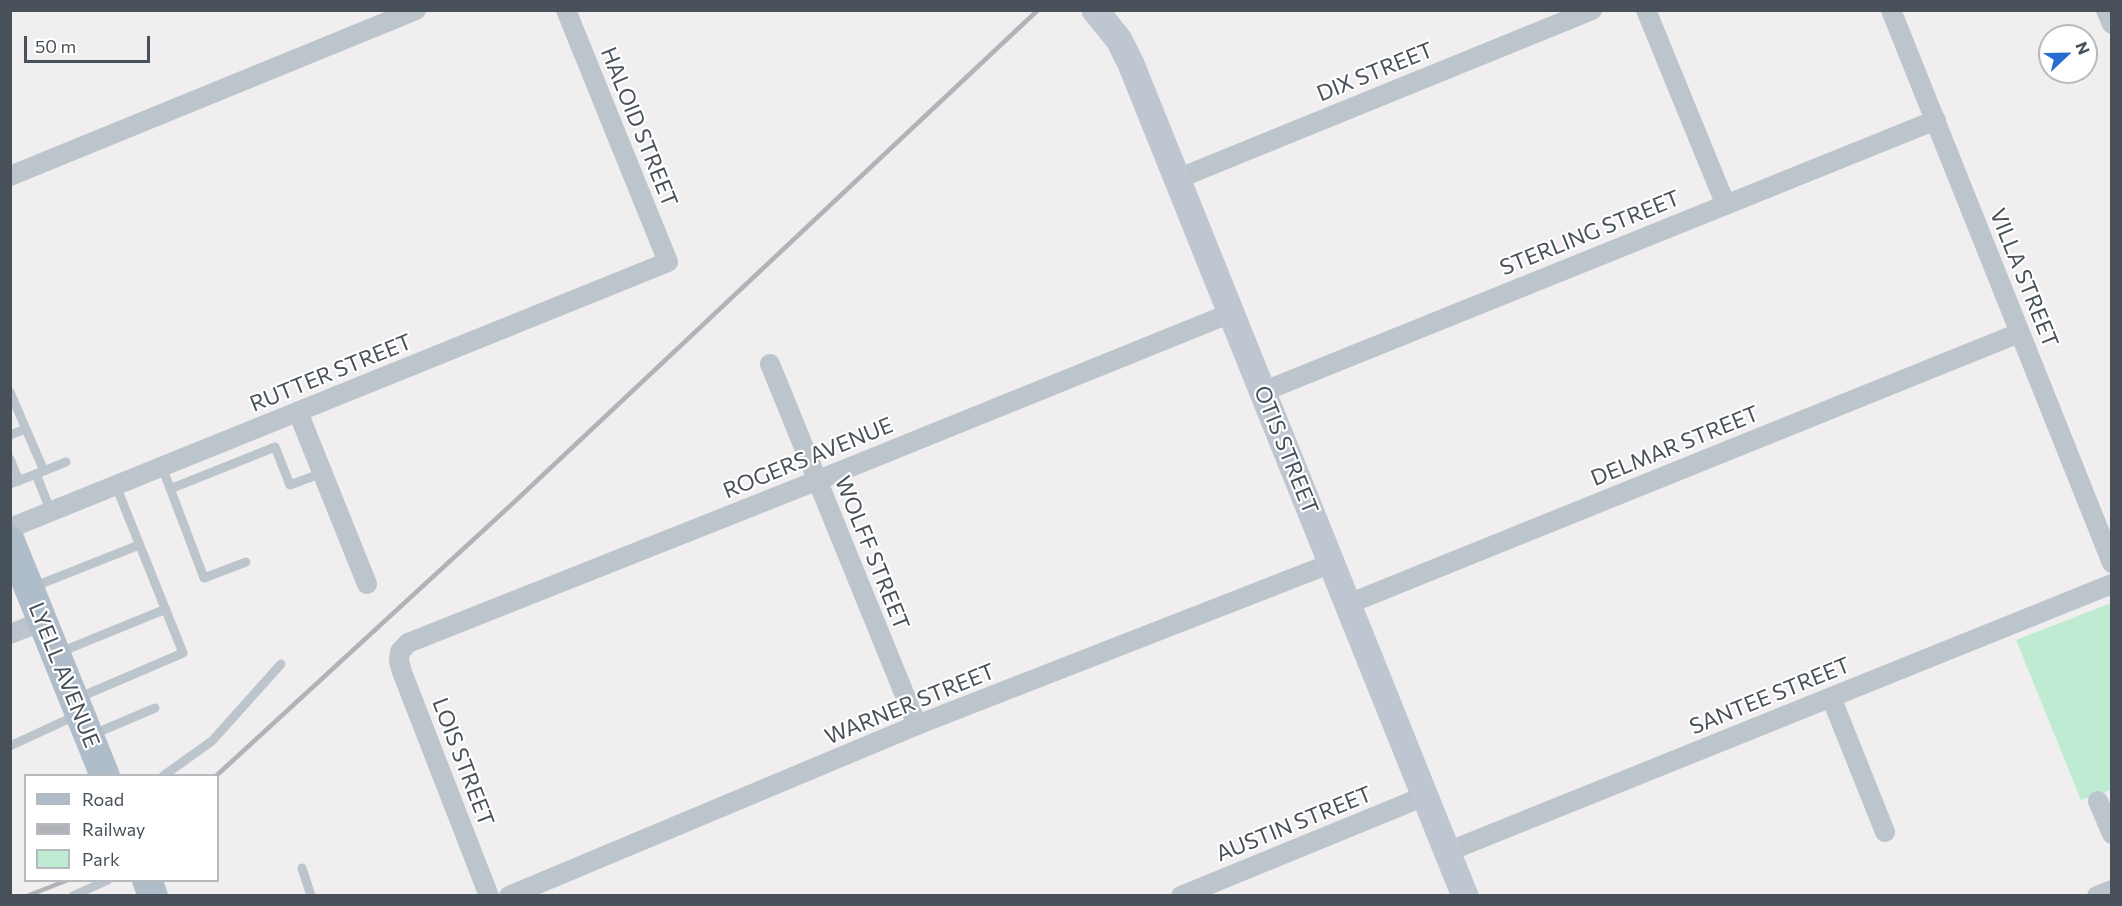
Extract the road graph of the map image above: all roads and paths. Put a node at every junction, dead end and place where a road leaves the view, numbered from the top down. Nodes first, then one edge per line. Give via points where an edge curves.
1 (416, 10) edge
2 (566, 10) edge
3 (1095, 10) edge
4 (1592, 10) edge
5 (1646, 10) edge
6 (1891, 10) edge
7 (2106, 10) edge
8 (2112, 24) edge
9 (1936, 120) junction
10 (10, 176) edge
11 (1177, 179) junction
12 (1725, 203) junction
13 (668, 262) joint
14 (1231, 313) junction
15 (2019, 333) junction
16 (770, 364) dead end
17 (10, 392) edge
18 (1263, 392) junction
19 (298, 412) junction
20 (26, 429) junction
21 (10, 435) edge
22 (227, 441) junction
23 (10, 459) edge
24 (66, 462) dead end
25 (236, 462) junction
26 (162, 467) junction
27 (40, 472) junction
28 (322, 473) junction
29 (816, 481) junction
30 (15, 483) edge
31 (116, 486) junction
32 (170, 489) junction
33 (51, 512) junction
34 (10, 528) edge
35 (10, 541) edge
36 (139, 545) junction
37 (246, 562) dead end
38 (1332, 563) junction
39 (2112, 563) edge
40 (367, 584) dead end
41 (2112, 584) edge
42 (30, 589) junction
43 (1348, 604) junction
44 (166, 609) junction
45 (43, 621) junction
46 (10, 634) edge
47 (403, 646) joint
48 (56, 654) junction
49 (281, 664) dead end
50 (1831, 697) junction
51 (154, 708) dead end
52 (81, 717) junction
53 (917, 725) junction
54 (10, 746) edge
55 (104, 774) edge
56 (166, 774) edge
57 (1425, 796) junction
58 (2098, 801) dead end
59 (1885, 831) dead end
60 (2112, 834) edge
61 (1447, 852) junction
62 (302, 867) dead end
63 (104, 882) edge
64 (2112, 890) edge
65 (73, 896) edge
66 (311, 896) edge
67 (489, 896) edge
68 (509, 896) edge
69 (1181, 896) edge
70 (1465, 896) edge
71 (2097, 896) edge

1 - 10 street
2 - 13 street, HALOID STREET
3 - 11 street, OTIS STREET via 1126,54
4 - 11 street, DIX STREET
5 - 12 street
6 - 9 street, VILLA STREET
7 - 8 street
9 - 12 street, STERLING STREET
9 - 15 street, VILLA STREET
11 - 14 street, OTIS STREET
12 - 18 street, STERLING STREET
13 - 19 street, RUTTER STREET
14 - 18 street, OTIS STREET
14 - 29 street, ROGERS AVENUE
15 - 39 street, VILLA STREET
15 - 43 street, DELMAR STREET
16 - 29 street, WOLFF STREET
17 - 20 lane
18 - 38 street, OTIS STREET
19 - 22 street, RUTTER STREET
19 - 28 street
20 - 21 lane
20 - 27 lane
22 - 25 lane
22 - 26 street, RUTTER STREET
23 - 30 lane
24 - 27 lane
25 - 28 lane via 275,447 290,485
25 - 32 lane
26 - 31 street, RUTTER STREET
26 - 32 lane
27 - 30 lane
27 - 33 lane
28 - 40 street
29 - 47 street, ROGERS AVENUE
29 - 53 street, WOLFF STREET
31 - 33 street, RUTTER STREET
31 - 36 lane
32 - 37 lane via 204,578
33 - 34 street, RUTTER STREET
35 - 42 main road, LYELL AVENUE
36 - 42 lane
36 - 44 lane
38 - 43 street, OTIS STREET
38 - 53 street, WARNER STREET
41 - 50 street, SANTEE STREET
42 - 45 main road, LYELL AVENUE
43 - 57 street, OTIS STREET
44 - 48 lane
44 - 52 lane via 183,653
45 - 46 street
45 - 48 main road, LYELL AVENUE
47 - 67 street, LOIS STREET via 399,661 402,672
48 - 52 main road, LYELL AVENUE
49 - 56 lane via 212,741
50 - 59 street
50 - 61 street, SANTEE STREET
51 - 52 lane
52 - 54 lane
52 - 55 main road, LYELL AVENUE
53 - 68 street, WARNER STREET
57 - 61 street, OTIS STREET
57 - 69 street, AUSTIN STREET
58 - 60 street
61 - 70 street, OTIS STREET
62 - 66 lane
63 - 65 lane
64 - 71 street

